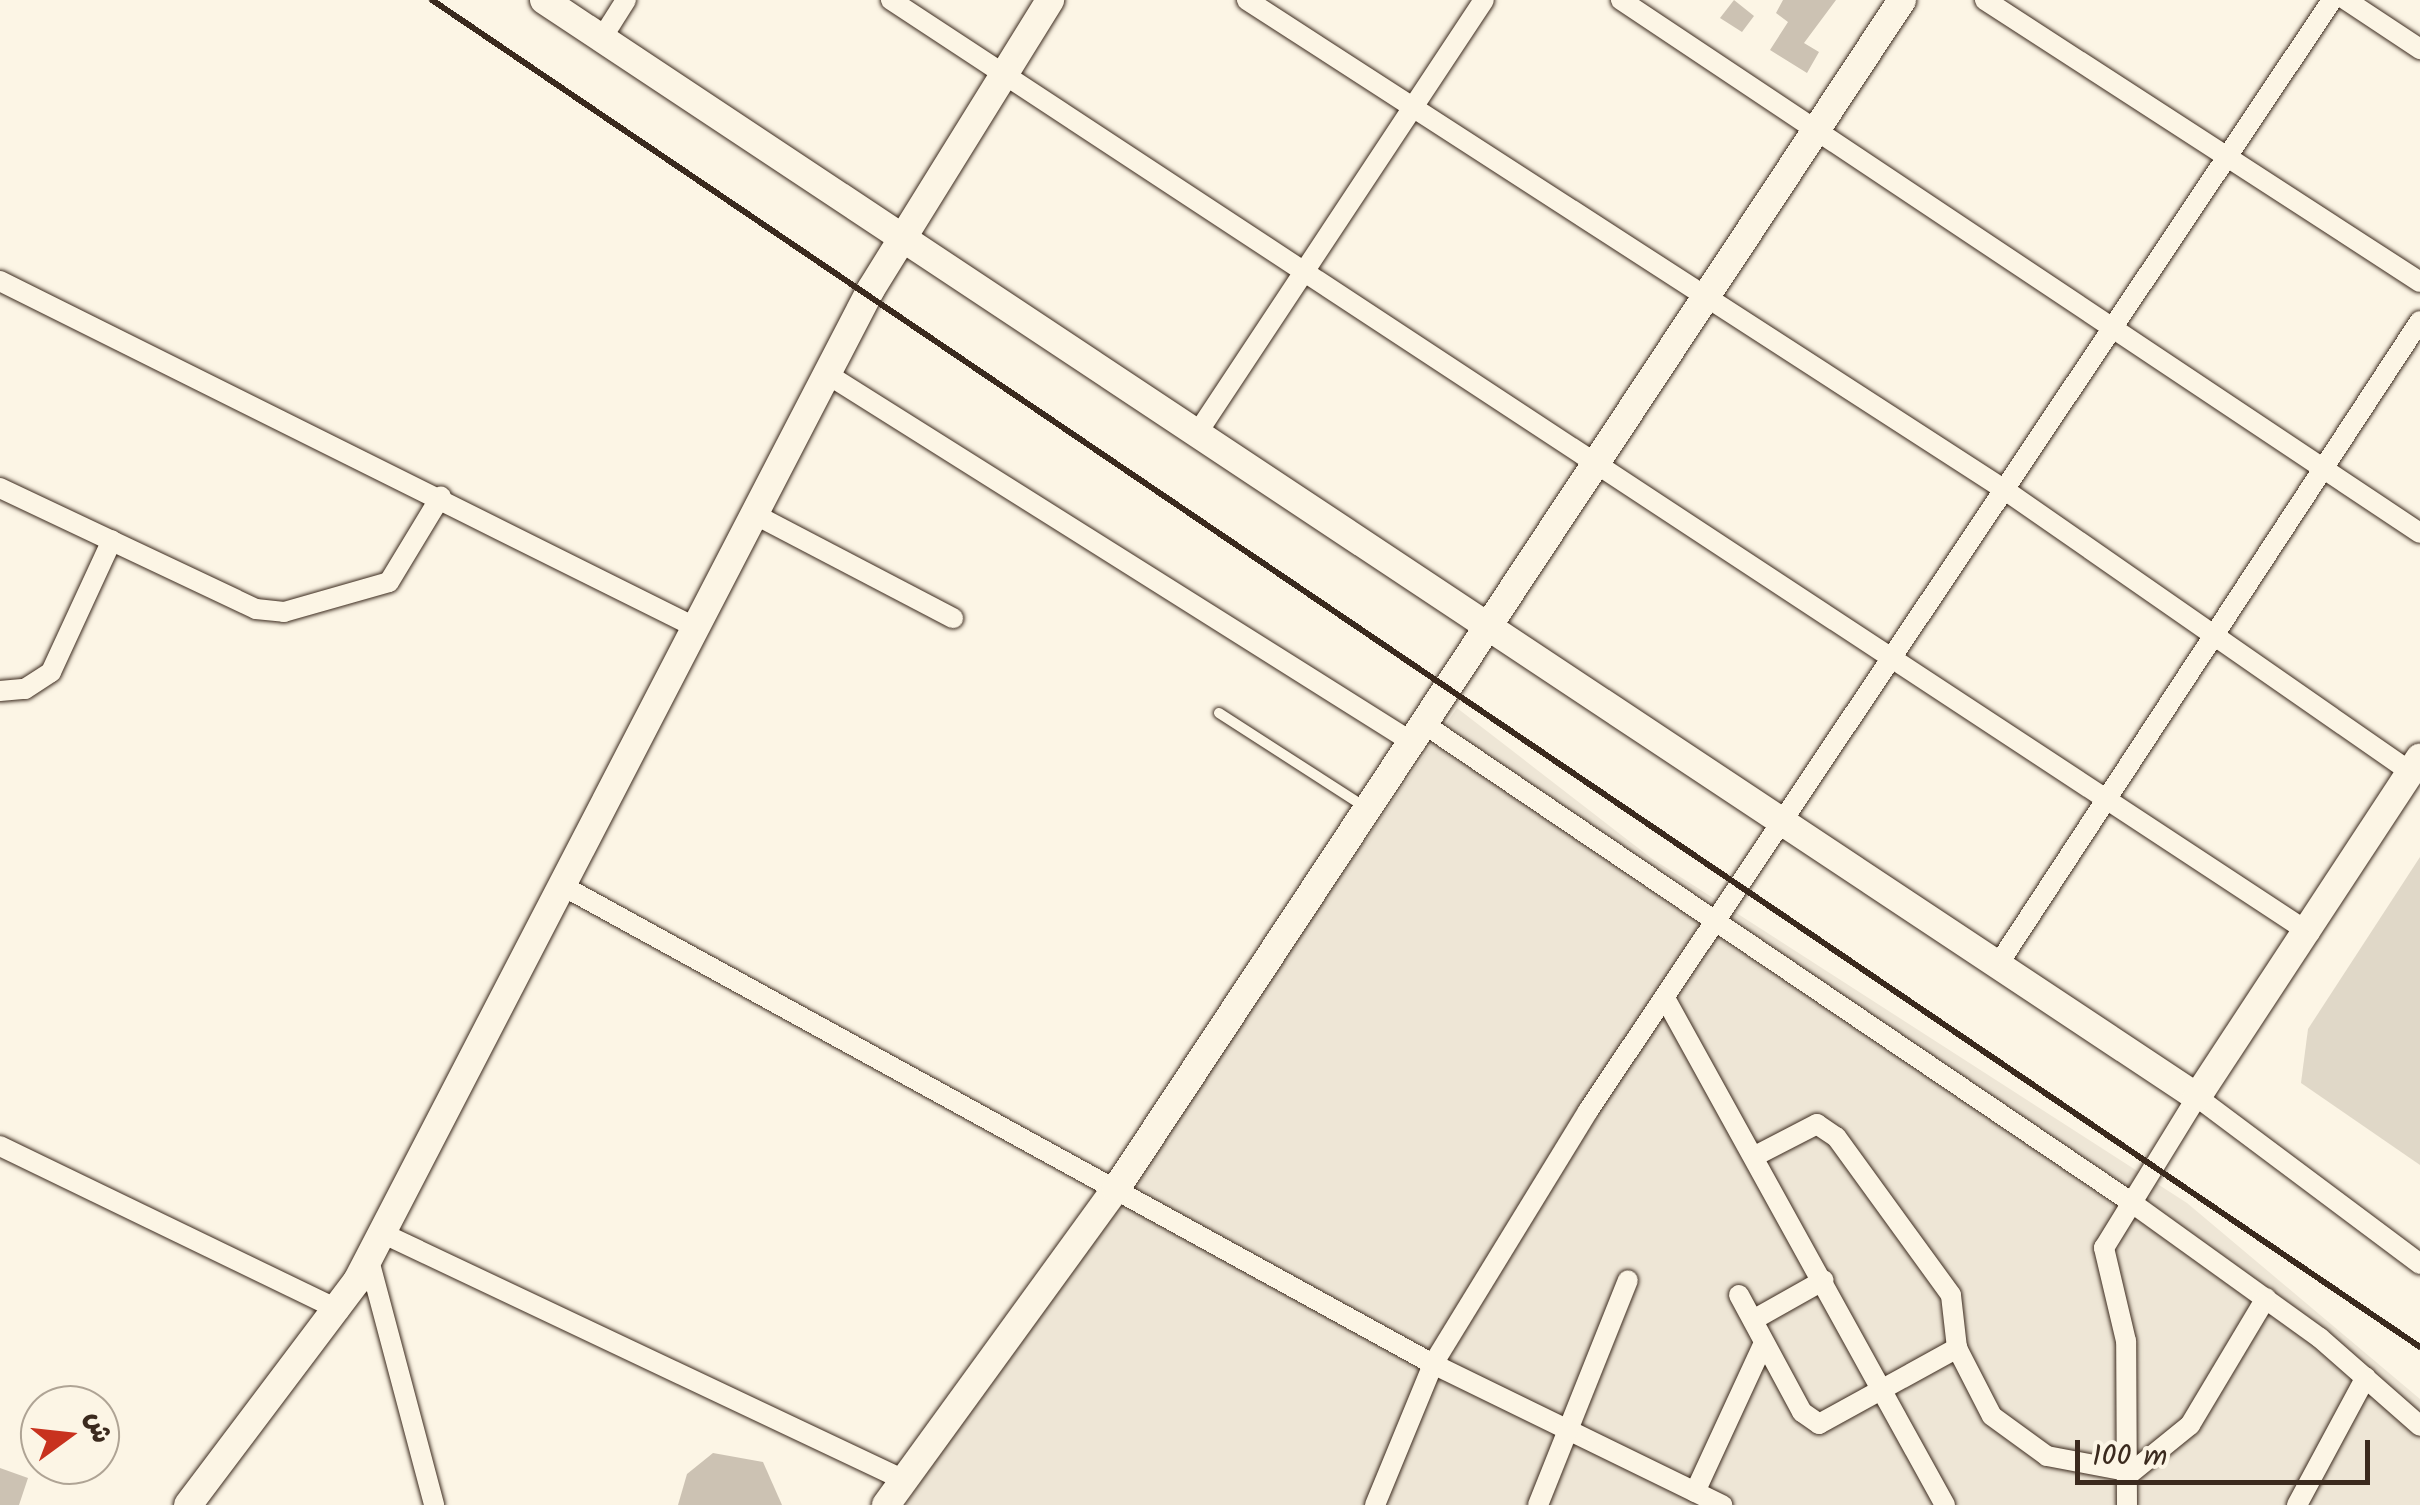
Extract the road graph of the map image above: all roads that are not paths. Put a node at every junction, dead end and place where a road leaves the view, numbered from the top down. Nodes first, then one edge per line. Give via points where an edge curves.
1 (544, 0) edge
2 (626, 0) edge
3 (890, 0) edge
4 (1050, 0) edge
5 (1247, 0) edge
6 (1484, 0) edge
7 (1621, 0) edge
8 (1902, 0) edge
9 (1986, 0) edge
10 (2332, 0) edge
11 (2346, 0) edge
12 (602, 38) junction
13 (2420, 49) edge
14 (1004, 75) junction
15 (1412, 110) junction
16 (1818, 132) junction
17 (2224, 154) junction
18 (906, 238) junction
19 (1307, 268) junction
20 (0, 281) edge
21 (2420, 282) edge
22 (1711, 298) junction
23 (2420, 321) edge
24 (2113, 326) junction
25 (827, 374) junction
26 (1200, 429) junction
27 (1601, 459) junction
28 (2324, 470) junction
29 (0, 488) edge
30 (2002, 488) junction
31 (441, 496) junction
32 (752, 512) junction
33 (2420, 533) edge
34 (112, 540) junction
35 (952, 618) dead end
36 (690, 625) junction
37 (1493, 628) junction
38 (2215, 633) junction
39 (1890, 656) junction
40 (0, 691) edge
41 (1218, 713) dead end
42 (1421, 735) junction
43 (2416, 765) edge
44 (2107, 798) junction
45 (1370, 810) junction
46 (1788, 818) junction
47 (563, 886) junction
48 (1720, 917) junction
49 (2310, 932) junction
50 (2001, 960) junction
51 (1665, 998) junction
52 (2197, 1097) junction
53 (0, 1146) edge
54 (1755, 1156) junction
55 (1116, 1189) junction
56 (2128, 1200) junction
57 (384, 1234) junction
58 (369, 1260) junction
59 (2420, 1264) edge
60 (1628, 1280) dead end
61 (1824, 1280) junction
62 (1739, 1296) dead end
63 (2266, 1298) junction
64 (339, 1310) junction
65 (1753, 1320) junction
66 (1764, 1343) junction
67 (1957, 1348) junction
68 (1432, 1364) junction
69 (2366, 1378) junction
70 (1889, 1390) junction
71 (2420, 1426) edge
72 (1571, 1432) junction
73 (2132, 1472) junction
74 (904, 1480) junction
75 (1694, 1492) junction
76 (188, 1505) edge
77 (434, 1505) edge
78 (886, 1505) edge
79 (1375, 1505) edge
80 (1538, 1505) edge
81 (1722, 1505) edge
82 (1945, 1505) edge
83 (2127, 1505) edge
84 (2297, 1505) edge

1 - 12 main road
2 - 12 street
3 - 14 street
4 - 14 main road
5 - 15 street
6 - 15 street
7 - 16 street
8 - 16 main road
9 - 17 street
10 - 17 street
11 - 13 street
12 - 18 main road
14 - 18 main road
14 - 19 street
15 - 19 street
15 - 22 street
16 - 22 main road
16 - 24 street
17 - 21 street
17 - 24 street
18 - 25 main road
18 - 26 main road
19 - 26 street
19 - 27 street
20 - 31 street
22 - 27 main road
22 - 30 street
23 - 28 street
24 - 28 street
24 - 30 street
25 - 32 main road
25 - 42 street
26 - 37 main road
27 - 37 main road
27 - 39 street
28 - 33 street
28 - 38 street
29 - 34 street
30 - 38 street
30 - 39 street
31 - 34 street via 389,582 303,610 256,609
31 - 36 street
32 - 35 street
32 - 36 main road
34 - 40 street via 51,672 25,689
36 - 47 main road
37 - 42 main road
37 - 46 main road
38 - 43 street
38 - 44 street
39 - 44 street
39 - 46 street
41 - 45 lane
42 - 45 main road
42 - 48 street
43 - 49 main road
44 - 49 street
44 - 50 street
45 - 55 main road
46 - 48 street
46 - 50 main road
47 - 55 street
47 - 57 main road
48 - 51 street
48 - 56 street
49 - 52 main road
50 - 52 main road
51 - 54 street
51 - 68 street
52 - 56 street
52 - 59 street
53 - 64 street
54 - 61 street
54 - 67 street via 1817,1124 1836,1137 1951,1295
55 - 68 street
55 - 74 main road
56 - 63 street
56 - 73 street via 2104,1248 2126,1341
57 - 58 main road
57 - 74 street
58 - 64 main road
58 - 77 street
60 - 72 street
61 - 65 street
61 - 70 street
62 - 65 street
63 - 69 street
63 - 73 street via 2190,1424
64 - 76 main road
65 - 66 street
66 - 70 street via 1802,1412 1819,1424
66 - 75 street
67 - 70 street
67 - 73 street via 1992,1416 2047,1456
68 - 72 street
68 - 79 street
69 - 71 street
69 - 84 street
70 - 82 street
72 - 75 street
72 - 80 street
73 - 83 street
74 - 78 main road
75 - 81 street

